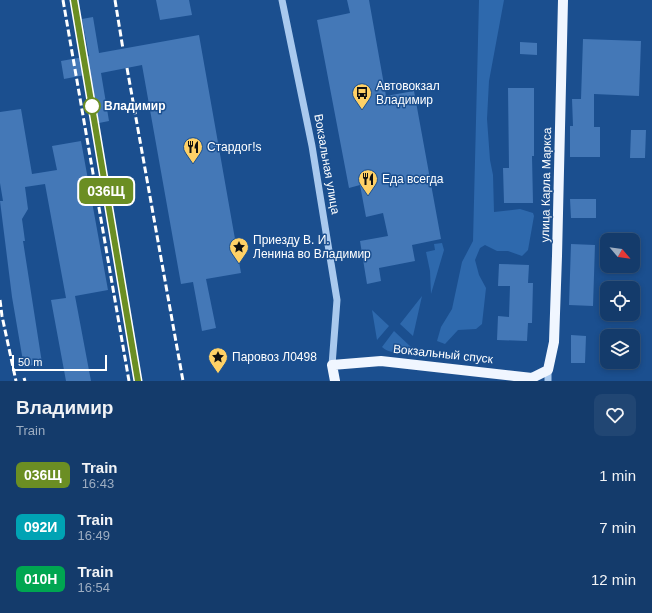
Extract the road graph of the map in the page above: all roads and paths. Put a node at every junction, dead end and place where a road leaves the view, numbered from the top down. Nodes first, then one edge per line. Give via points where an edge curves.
1 (282, 0) edge
2 (563, 0) edge
3 (332, 365) junction
4 (548, 370) junction
5 (335, 381) edge
6 (548, 381) edge

1 - 3 street, Вокзальная улица via 312,146 337,300
2 - 4 main road, улица Карла Маркса via 554,342
3 - 4 main road, Вокзальный спуск via 381,361 532,378
3 - 5 main road, Вокзальная улица
4 - 6 street

